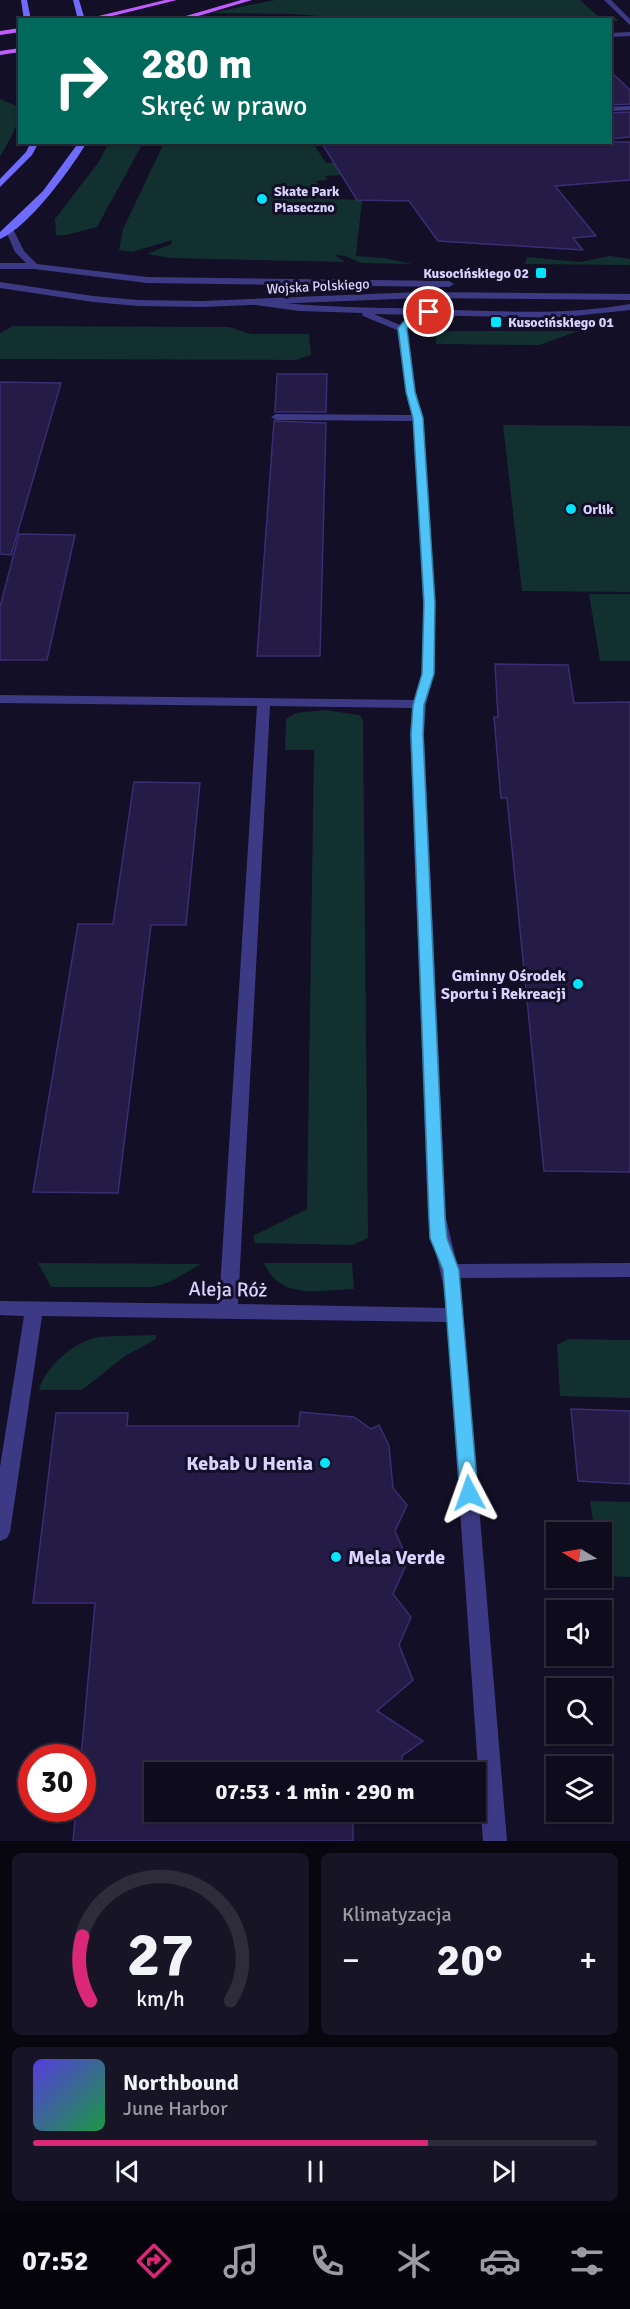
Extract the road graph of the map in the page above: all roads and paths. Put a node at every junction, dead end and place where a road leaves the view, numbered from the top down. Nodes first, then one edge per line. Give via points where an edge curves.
1 (24, 0) edge
2 (76, 0) edge
3 (174, 0) edge
4 (249, 0) edge
5 (607, 0) edge
6 (28, 18) edge
7 (83, 18) edge
8 (93, 18) edge
9 (182, 18) edge
10 (630, 23) edge
11 (18, 30) edge
12 (0, 33) edge
13 (630, 34) edge
14 (612, 35) edge
15 (18, 50) edge
16 (0, 53) edge
17 (630, 108) edge
18 (612, 109) edge
19 (34, 144) edge
20 (82, 144) edge
21 (0, 184) edge
22 (9, 229) junction
23 (0, 236) edge
24 (0, 266) edge
25 (34, 266) junction
26 (465, 284) dead end
27 (594, 286) dead end
28 (3, 287) edge
29 (630, 287) edge
30 (630, 297) edge
31 (258, 303) junction
32 (630, 307) edge
33 (348, 310) junction
34 (429, 312) junction
35 (402, 328) junction
36 (276, 417) dead end
37 (418, 418) junction
38 (0, 699) edge
39 (264, 703) junction
40 (418, 705) junction
41 (451, 1270) junction
42 (630, 1270) edge
43 (0, 1308) edge
44 (33, 1309) junction
45 (228, 1312) junction
46 (454, 1315) junction
47 (0, 1532) edge
48 (495, 1841) edge

1 - 6 main road
2 - 7 main road
3 - 8 main road
4 - 9 main road
5 - 10 street
11 - 12 main road
13 - 14 street
15 - 16 main road
17 - 18 street
19 - 21 main road
20 - 22 main road via 55,185
22 - 23 main road
22 - 25 street via 20,252
24 - 25 street, Wojska Polskiego
25 - 26 street, Wojska Polskiego via 147,280
27 - 29 street
28 - 31 street, Wojska Polskiego via 138,303
30 - 31 street, Wojska Polskiego via 419,295
31 - 33 street
32 - 34 street via 580,314
33 - 34 street
33 - 35 street
34 - 35 street
35 - 37 street
36 - 37 street
37 - 40 street via 429,603 428,674
38 - 39 street
39 - 40 street
39 - 45 street
40 - 41 street via 437,1218 439,1238
41 - 42 street
41 - 46 street
43 - 44 street, Aleja Róż
44 - 45 street, Aleja Róż
44 - 47 street
45 - 46 street, Aleja Róż
46 - 48 street

